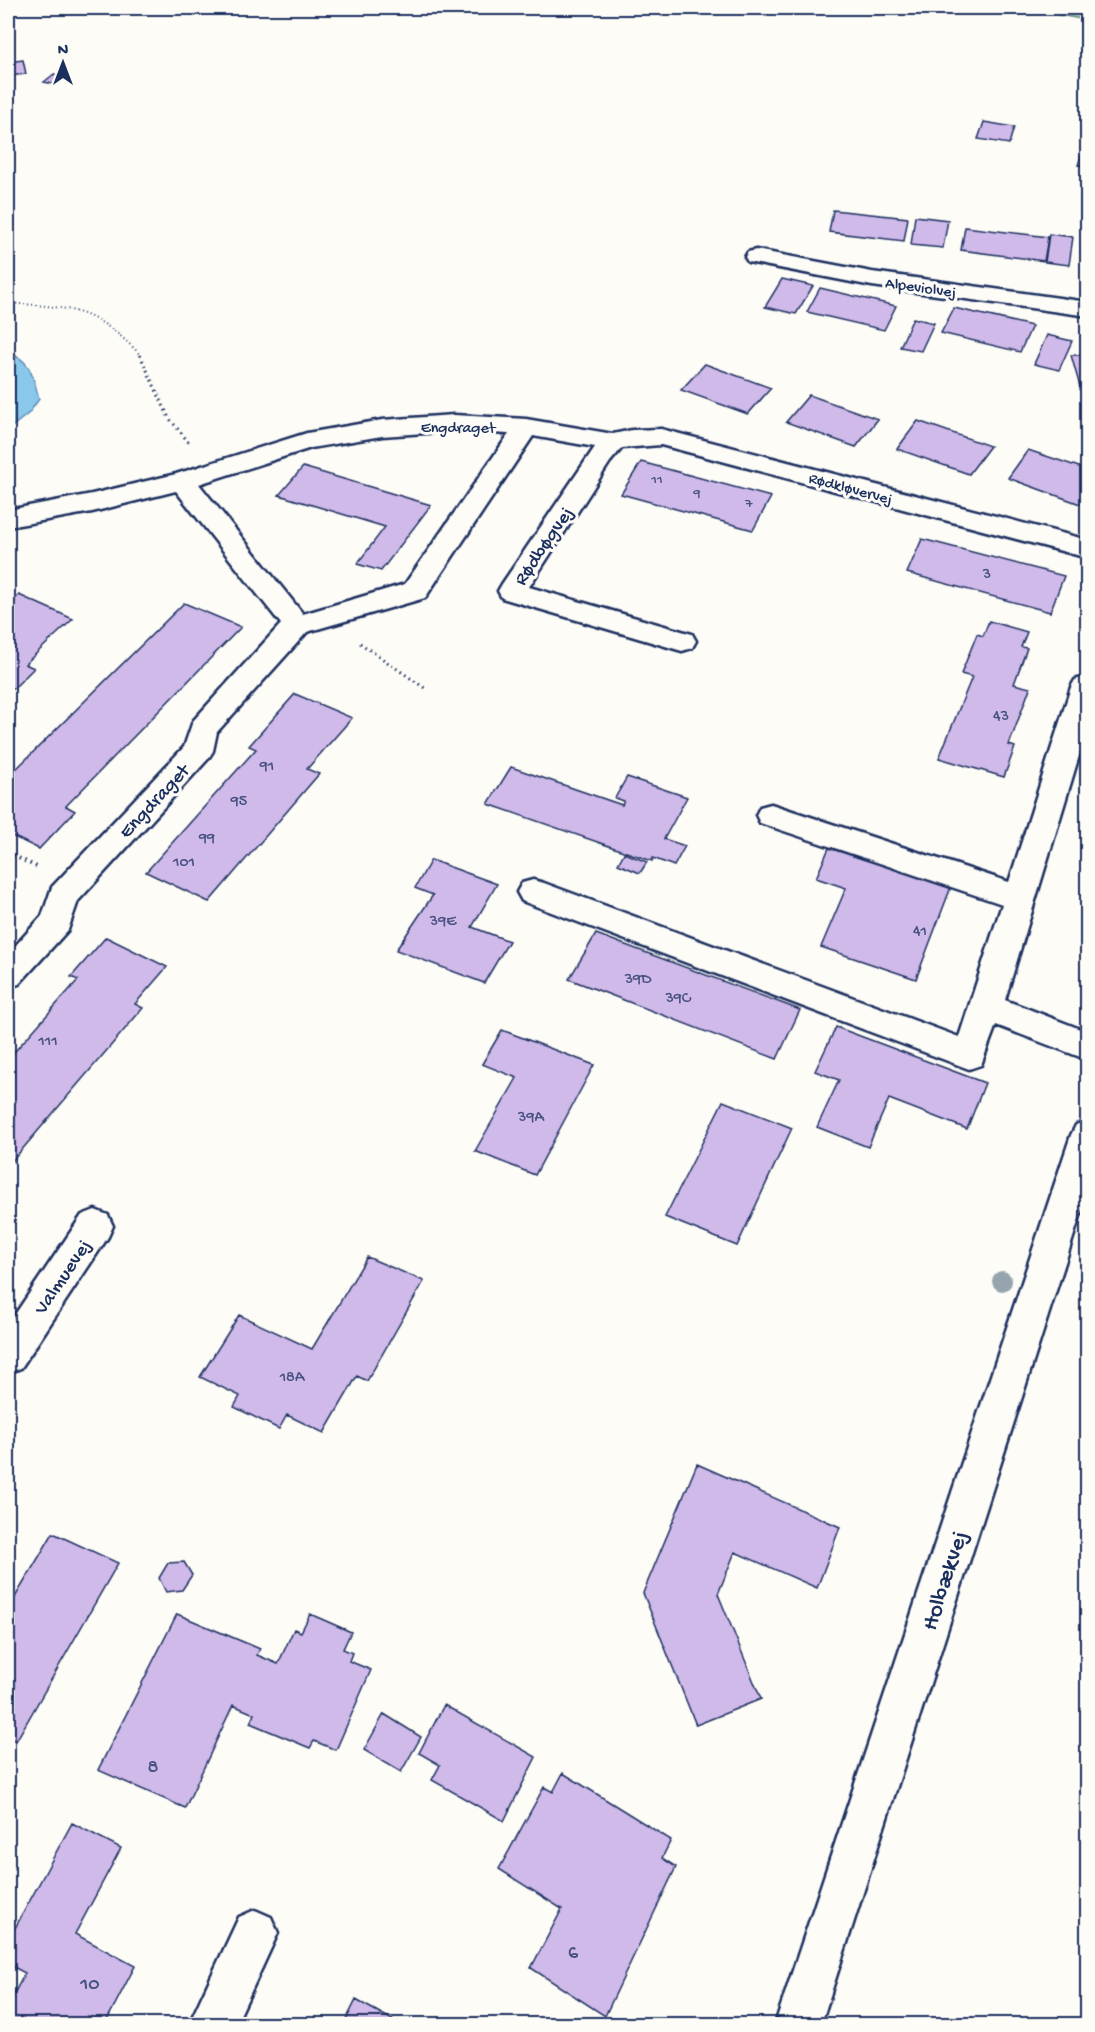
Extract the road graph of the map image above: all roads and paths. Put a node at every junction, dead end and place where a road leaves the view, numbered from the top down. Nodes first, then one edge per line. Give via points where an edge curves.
1 (756, 257) dead end
2 (1088, 309) edge
3 (526, 427) junction
4 (613, 442) junction
5 (182, 481) junction
6 (8, 518) edge
7 (1088, 549) edge
8 (297, 625) junction
9 (682, 641) dead end
10 (1085, 687) dead end
11 (771, 816) dead end
12 (533, 892) dead end
13 (1020, 898) junction
14 (8, 975) edge
15 (986, 1007) junction
16 (1088, 1046) edge
17 (1088, 1135) edge
18 (95, 1226) dead end
19 (8, 1356) edge
20 (255, 1933) dead end
21 (212, 2025) edge
22 (798, 2025) edge

1 - 2 street, Alpeviolvej via 872,279
3 - 4 street, Engdraget
3 - 5 street, Engdraget via 454,423 382,428 307,441
3 - 8 street, Engdraget via 415,591
4 - 7 street, Rødkløvervej via 662,437
4 - 9 street, Rødbøgvej via 512,591
5 - 6 street, Engdraget
5 - 8 street
8 - 14 street, Engdraget via 203,728 198,751 63,896 57,921
10 - 13 street
11 - 13 street
12 - 15 street via 969,1055
13 - 15 street
15 - 16 street
17 - 22 street, Holbækvej
18 - 19 street, Valmuevej
20 - 21 street

